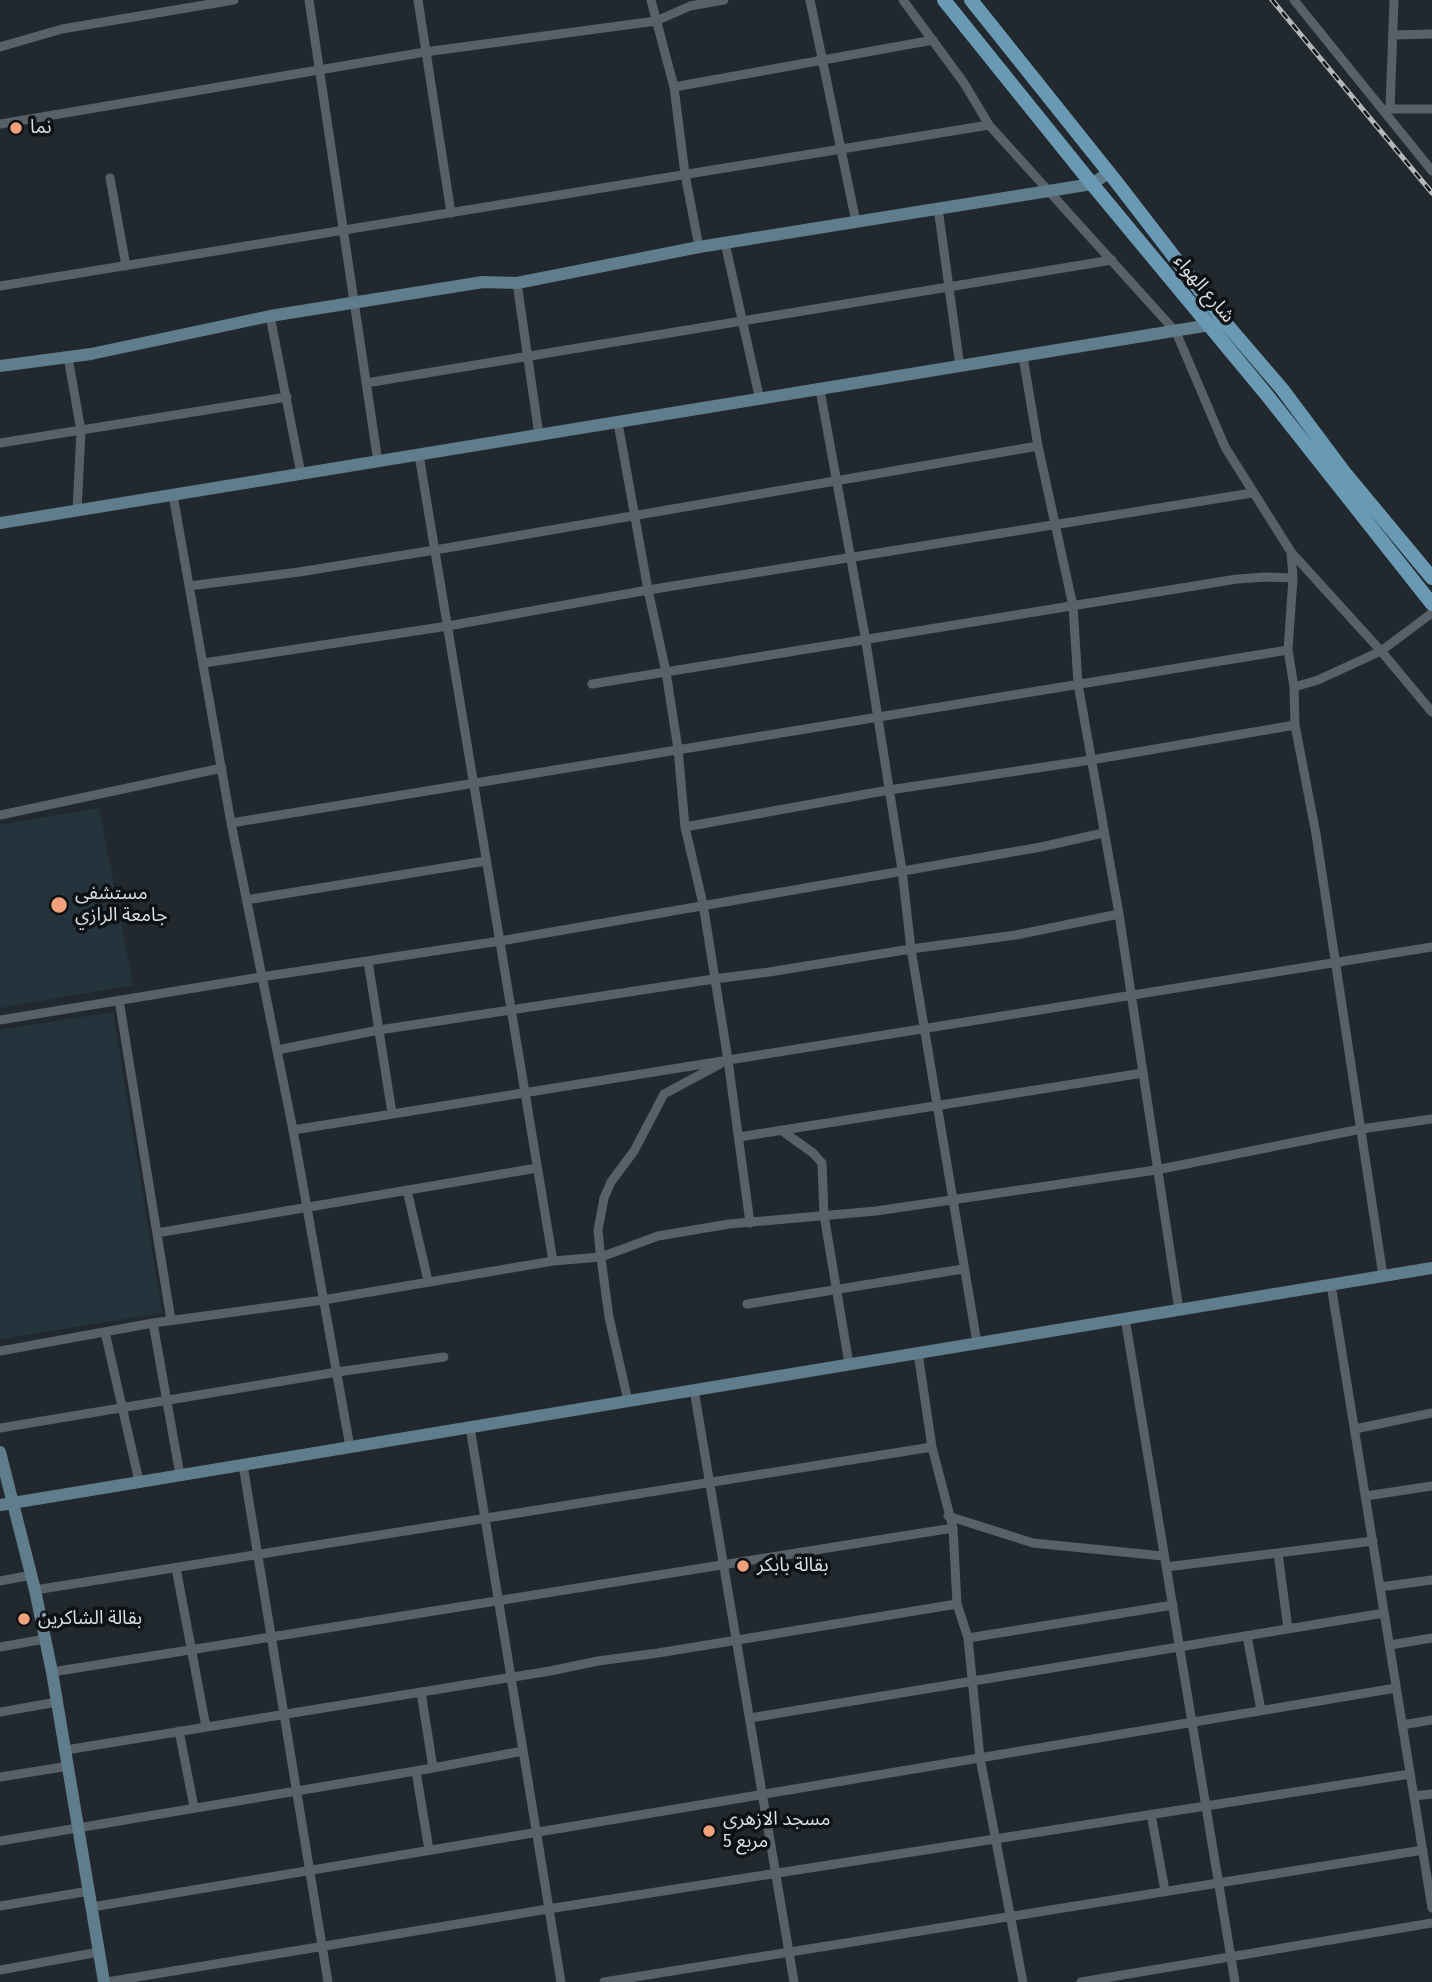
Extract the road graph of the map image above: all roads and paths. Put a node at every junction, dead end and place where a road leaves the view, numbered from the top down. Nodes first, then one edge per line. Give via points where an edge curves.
1 (234, 0) edge
2 (309, 0) edge
3 (418, 0) edge
4 (651, 0) edge
5 (723, 0) edge
6 (810, 0) edge
7 (903, 0) edge
8 (944, 0) edge
9 (971, 0) edge
10 (1294, 0) edge
11 (1394, 0) edge
12 (656, 21) junction
13 (1432, 33) edge
14 (1393, 35) junction
15 (933, 40) junction
16 (0, 47) edge
17 (425, 52) junction
18 (822, 61) junction
19 (320, 70) junction
20 (674, 87) junction
21 (1386, 109) junction
22 (1432, 109) edge
23 (0, 124) edge
24 (989, 125) junction
25 (841, 149) junction
26 (1432, 171) edge
27 (1108, 173) junction
28 (685, 174) junction
29 (110, 178) dead end
30 (1092, 184) junction
31 (1049, 191) junction
32 (938, 208) junction
33 (451, 213) junction
34 (856, 222) junction
35 (343, 230) junction
36 (725, 243) junction
37 (699, 247) junction
38 (1112, 260) junction
39 (126, 266) junction
40 (517, 283) junction
41 (0, 286) edge
42 (950, 288) junction
43 (354, 303) junction
44 (270, 316) junction
45 (744, 322) junction
46 (1210, 325) junction
47 (1176, 332) junction
48 (527, 356) junction
49 (68, 357) junction
50 (1023, 357) junction
51 (0, 366) edge
52 (960, 367) junction
53 (366, 383) junction
54 (820, 390) junction
55 (287, 397) junction
56 (760, 400) junction
57 (618, 423) junction
58 (81, 430) junction
59 (539, 435) junction
60 (0, 443) edge
61 (1038, 446) junction
62 (419, 455) junction
63 (378, 462) junction
64 (301, 474) junction
65 (837, 481) junction
66 (1252, 493) junction
67 (173, 495) junction
68 (77, 511) junction
69 (635, 515) junction
70 (0, 523) edge
71 (1055, 525) junction
72 (435, 550) junction
73 (1291, 552) junction
74 (851, 558) junction
75 (1293, 578) junction
76 (1432, 578) edge
77 (188, 586) junction
78 (648, 590) junction
79 (1432, 604) edge
80 (1073, 606) junction
81 (1432, 613) edge
82 (448, 626) junction
83 (866, 639) junction
84 (1288, 650) junction
85 (1381, 651) junction
86 (204, 663) junction
87 (666, 672) junction
88 (592, 684) dead end
89 (1078, 684) junction
90 (1294, 687) junction
91 (1432, 712) edge
92 (878, 716) junction
93 (1295, 725) junction
94 (678, 749) junction
95 (1091, 760) junction
96 (222, 768) junction
97 (474, 783) junction
98 (890, 790) junction
99 (0, 815) edge
100 (231, 823) junction
101 (685, 827) junction
102 (1103, 833) junction
103 (486, 861) junction
104 (902, 870) junction
105 (246, 900) junction
106 (703, 904) junction
107 (1119, 914) junction
108 (500, 941) junction
109 (1432, 947) edge
110 (911, 949) junction
111 (368, 961) junction
112 (1336, 964) junction
113 (261, 977) junction
114 (714, 979) junction
115 (1132, 997) junction
116 (119, 1000) junction
117 (511, 1010) junction
118 (0, 1020) edge
119 (924, 1029) junction
120 (379, 1030) junction
121 (277, 1050) junction
122 (728, 1060) junction
123 (1143, 1073) junction
124 (525, 1093) junction
125 (938, 1107) junction
126 (392, 1113) junction
127 (1432, 1119) edge
128 (1361, 1129) junction
129 (293, 1130) junction
130 (782, 1130) junction
131 (739, 1137) junction
132 (537, 1168) junction
133 (1156, 1170) junction
134 (407, 1190) junction
135 (952, 1200) junction
136 (307, 1209) junction
137 (824, 1215) junction
138 (750, 1223) junction
139 (157, 1233) junction
140 (601, 1257) junction
141 (553, 1261) junction
142 (1432, 1268) edge
143 (963, 1269) junction
144 (1383, 1276) junction
145 (428, 1281) junction
146 (1331, 1284) junction
147 (837, 1291) junction
148 (323, 1300) junction
149 (747, 1304) dead end
150 (1178, 1310) junction
151 (1125, 1318) junction
152 (171, 1320) junction
153 (153, 1323) junction
154 (105, 1332) junction
155 (977, 1343) junction
156 (0, 1351) edge
157 (918, 1353) junction
158 (444, 1357) dead end
159 (849, 1364) junction
160 (337, 1372) junction
161 (694, 1390) junction
162 (166, 1401) junction
163 (628, 1401) junction
164 (123, 1408) junction
165 (1432, 1413) edge
166 (470, 1427) junction
167 (0, 1428) edge
168 (1355, 1429) junction
169 (350, 1447) junction
170 (932, 1447) junction
171 (0, 1452) edge
172 (243, 1465) junction
173 (180, 1475) junction
174 (139, 1481) junction
175 (710, 1482) junction
176 (1432, 1486) edge
177 (1366, 1496) junction
178 (14, 1503) junction
179 (0, 1505) edge
180 (948, 1516) junction
181 (485, 1518) junction
182 (953, 1528) junction
183 (1373, 1541) junction
184 (1278, 1553) junction
185 (258, 1555) junction
186 (1163, 1556) junction
187 (724, 1564) junction
188 (1166, 1567) junction
189 (176, 1568) junction
190 (31, 1575) junction
191 (1432, 1580) edge
192 (0, 1581) edge
193 (1380, 1587) junction
194 (35, 1590) junction
195 (498, 1600) junction
196 (957, 1604) junction
197 (1173, 1605) junction
198 (1384, 1613) junction
199 (1288, 1629) junction
200 (1247, 1636) junction
201 (271, 1637) junction
202 (968, 1638) junction
203 (1432, 1638) edge
204 (45, 1639) junction
205 (737, 1640) junction
206 (1390, 1645) junction
207 (1180, 1646) junction
208 (0, 1647) edge
209 (191, 1650) junction
210 (52, 1672) junction
211 (511, 1677) junction
212 (974, 1680) junction
213 (1396, 1688) junction
214 (421, 1692) junction
215 (57, 1702) junction
216 (1261, 1710) junction
217 (0, 1712) edge
218 (284, 1714) junction
219 (750, 1718) junction
220 (1432, 1720) edge
221 (1192, 1722) junction
222 (1402, 1725) junction
223 (205, 1727) junction
224 (179, 1731) junction
225 (66, 1750) junction
226 (523, 1751) junction
227 (980, 1758) junction
228 (68, 1766) junction
229 (433, 1768) junction
230 (416, 1771) junction
231 (1410, 1774) junction
232 (0, 1777) edge
233 (296, 1790) junction
234 (762, 1794) junction
235 (1432, 1794) edge
236 (1414, 1796) junction
237 (1206, 1805) junction
238 (194, 1807) junction
239 (1151, 1814) junction
240 (78, 1827) junction
241 (536, 1832) junction
242 (996, 1838) junction
243 (0, 1841) edge
244 (429, 1850) junction
245 (1423, 1850) junction
246 (310, 1871) junction
247 (776, 1872) junction
248 (1430, 1877) edge
249 (1219, 1883) junction
250 (89, 1891) junction
251 (1165, 1891) junction
252 (0, 1906) edge
253 (92, 1907) junction
254 (1432, 1908) edge
255 (548, 1909) junction
256 (1011, 1916) junction
257 (1432, 1923) edge
258 (322, 1946) junction
259 (99, 1952) junction
260 (789, 1952) junction
261 (1230, 1957) junction
262 (0, 1970) edge
263 (1108, 1980) edge
264 (105, 1982) edge
265 (328, 1982) edge
266 (561, 1982) edge
267 (604, 1982) edge
268 (794, 1982) edge
269 (1023, 1982) edge
270 (1081, 1982) edge
271 (1235, 1982) edge

1 - 16 street via 62,29
2 - 19 street
3 - 17 street
4 - 12 street
5 - 12 street via 690,6
6 - 18 street
7 - 15 street
8 - 30 main road, شارع الهواء
9 - 27 main road, شارع الهواء
10 - 21 street
11 - 14 street
12 - 17 street
12 - 20 street
13 - 14 street
14 - 21 street
15 - 18 street
15 - 24 street
17 - 19 street
17 - 33 street
18 - 20 street
18 - 25 street
19 - 23 street
19 - 35 street
20 - 28 street
21 - 22 street
21 - 26 street
24 - 25 street
24 - 31 street
25 - 28 street
25 - 34 street
27 - 30 street
27 - 76 main road, شارع الهواء
28 - 33 street
28 - 37 street
29 - 39 street
30 - 31 street
30 - 46 main road, شارع الهواء
31 - 32 street
31 - 38 street
32 - 34 street
32 - 42 street
33 - 35 street
34 - 36 street
35 - 39 street
35 - 43 street
36 - 37 street
36 - 45 street
37 - 40 street
38 - 42 street
38 - 47 street
39 - 41 street
40 - 43 street via 483,282
40 - 48 street
42 - 45 street
42 - 52 street
43 - 44 street
43 - 53 street
44 - 49 street
44 - 55 street
45 - 48 street
45 - 56 street
46 - 47 street
46 - 79 main road, شارع الهواء
47 - 50 street
47 - 66 street via 1225,447
48 - 53 street
48 - 59 street
49 - 51 street
49 - 58 street
50 - 52 street
50 - 61 street
52 - 54 street
53 - 63 street
54 - 56 street
54 - 65 street
55 - 58 street
55 - 64 street
56 - 57 street
57 - 59 street
57 - 69 street
58 - 60 street
58 - 68 street
59 - 62 street
61 - 65 street
61 - 71 street
62 - 63 street
62 - 72 street
63 - 64 street
64 - 67 street
65 - 69 street
65 - 74 street
66 - 71 street
66 - 73 street
67 - 68 street
67 - 77 street
68 - 70 street
69 - 72 street
69 - 78 street
71 - 74 street
71 - 80 street
72 - 77 street
72 - 82 street
73 - 75 street
73 - 85 street
74 - 78 street
74 - 83 street
75 - 80 street via 1237,579
75 - 84 street
77 - 86 street
78 - 82 street
78 - 87 street
80 - 83 street
80 - 89 street
81 - 85 street
82 - 86 street
82 - 97 street
83 - 87 street
83 - 92 street
84 - 89 street
84 - 90 street
85 - 90 street
85 - 91 street
86 - 96 street
87 - 88 street
87 - 94 street
89 - 92 street
89 - 95 street
90 - 93 street
92 - 94 street
92 - 98 street
93 - 95 street
93 - 112 street
94 - 97 street
94 - 101 street
95 - 98 street
95 - 102 street
96 - 99 street
96 - 100 street
97 - 100 street
97 - 103 street
98 - 101 street
98 - 104 street
100 - 105 street
101 - 106 street
102 - 104 street
102 - 107 street
103 - 105 street
103 - 108 street
104 - 106 street
104 - 110 street
105 - 113 street
106 - 108 street
106 - 114 street
107 - 110 street via 1016,936
107 - 115 street
108 - 111 street
108 - 117 street
109 - 112 street
110 - 114 street
110 - 119 street
111 - 113 street
111 - 120 street
112 - 115 street
112 - 128 street
113 - 116 street
113 - 121 street
114 - 117 street
114 - 122 street
115 - 119 street
115 - 123 street
116 - 118 street
116 - 139 street
117 - 120 street
117 - 124 street
119 - 122 street
119 - 125 street
120 - 121 street
120 - 126 street
121 - 129 street
122 - 124 street
122 - 131 street
122 - 140 street via 664,1094 604,1198 598,1230
123 - 125 street
123 - 133 street
124 - 126 street
124 - 132 street
125 - 130 street
125 - 135 street
126 - 129 street
127 - 128 street
128 - 133 street
128 - 144 street
129 - 136 street
130 - 131 street
130 - 137 street via 822,1163
131 - 138 street
132 - 134 street
132 - 141 street
133 - 135 street
133 - 150 street
134 - 136 street
134 - 145 street
135 - 137 street
135 - 143 street
136 - 139 street
136 - 148 street
137 - 138 street
137 - 147 street
138 - 140 street via 658,1236
139 - 152 street
140 - 141 street
140 - 163 street
141 - 145 street
142 - 144 street
143 - 147 street
143 - 155 street
144 - 146 street
145 - 148 street
146 - 150 street
146 - 168 street
147 - 149 street
147 - 159 street
148 - 152 street
148 - 160 street
150 - 151 street
151 - 155 street
151 - 186 street
152 - 153 street
153 - 154 street
153 - 162 street
154 - 156 street
154 - 164 street
155 - 157 street
157 - 159 street
157 - 170 street
158 - 160 street
159 - 161 street
160 - 162 street
160 - 169 street
161 - 163 street
161 - 175 street
162 - 164 street
162 - 173 street
163 - 166 street
164 - 167 street
164 - 174 street
165 - 168 street
166 - 169 street
166 - 181 street
168 - 177 street
169 - 172 street
170 - 175 street
170 - 180 street
171 - 178 street
172 - 173 street
172 - 185 street
173 - 174 street
174 - 178 street
175 - 181 street
175 - 187 street
176 - 177 street
177 - 183 street
178 - 179 street
178 - 190 street
180 - 182 street
180 - 186 street via 1033,1543
181 - 185 street
181 - 195 street
182 - 187 street
182 - 196 street
183 - 184 street
183 - 193 street
184 - 188 street
184 - 199 street
185 - 189 street
185 - 201 street
186 - 188 street
187 - 195 street
187 - 205 street
188 - 197 street
189 - 194 street
189 - 209 street
190 - 192 street
190 - 194 street
191 - 193 street
193 - 198 street
194 - 204 street
195 - 201 street
195 - 211 street
196 - 202 street
196 - 205 street
197 - 202 street
197 - 207 street
198 - 199 street
198 - 206 street
199 - 200 street
200 - 207 street
200 - 216 street
201 - 209 street
201 - 218 street
202 - 212 street
203 - 206 street
204 - 208 street
204 - 210 street
205 - 211 street
205 - 219 street
206 - 213 street
207 - 212 street
207 - 221 street
209 - 210 street
209 - 223 street
210 - 215 street
211 - 214 street
211 - 226 street
212 - 219 street
212 - 227 street
213 - 216 street
213 - 222 street
214 - 218 street
214 - 229 street
215 - 217 street
215 - 225 street
216 - 221 street
218 - 223 street
218 - 233 street
219 - 234 street
220 - 222 street
221 - 227 street
221 - 237 street
222 - 231 street
223 - 224 street
224 - 225 street
224 - 238 street
225 - 228 street
226 - 229 street
226 - 241 street
227 - 234 street
227 - 242 street
228 - 232 street
228 - 240 street
229 - 230 street
230 - 233 street
230 - 244 street
231 - 236 street
231 - 237 street
233 - 238 street
233 - 246 street
234 - 241 street
234 - 247 street
235 - 236 street
236 - 245 street
237 - 239 street
237 - 249 street
238 - 240 street
239 - 242 street
239 - 251 street
240 - 243 street
240 - 250 street
241 - 244 street
241 - 255 street
242 - 247 street
242 - 256 street
244 - 246 street
245 - 248 street
245 - 249 street
246 - 253 street
246 - 258 street
247 - 255 street
247 - 260 street
248 - 254 street
249 - 251 street
249 - 261 street
250 - 252 street
250 - 253 street
251 - 256 street
253 - 259 street
255 - 258 street
255 - 266 street
256 - 260 street
256 - 269 street
257 - 261 street
258 - 264 street
258 - 265 street
259 - 262 street
259 - 264 street
260 - 267 street
260 - 268 street
261 - 263 street
261 - 271 street
263 - 270 street

